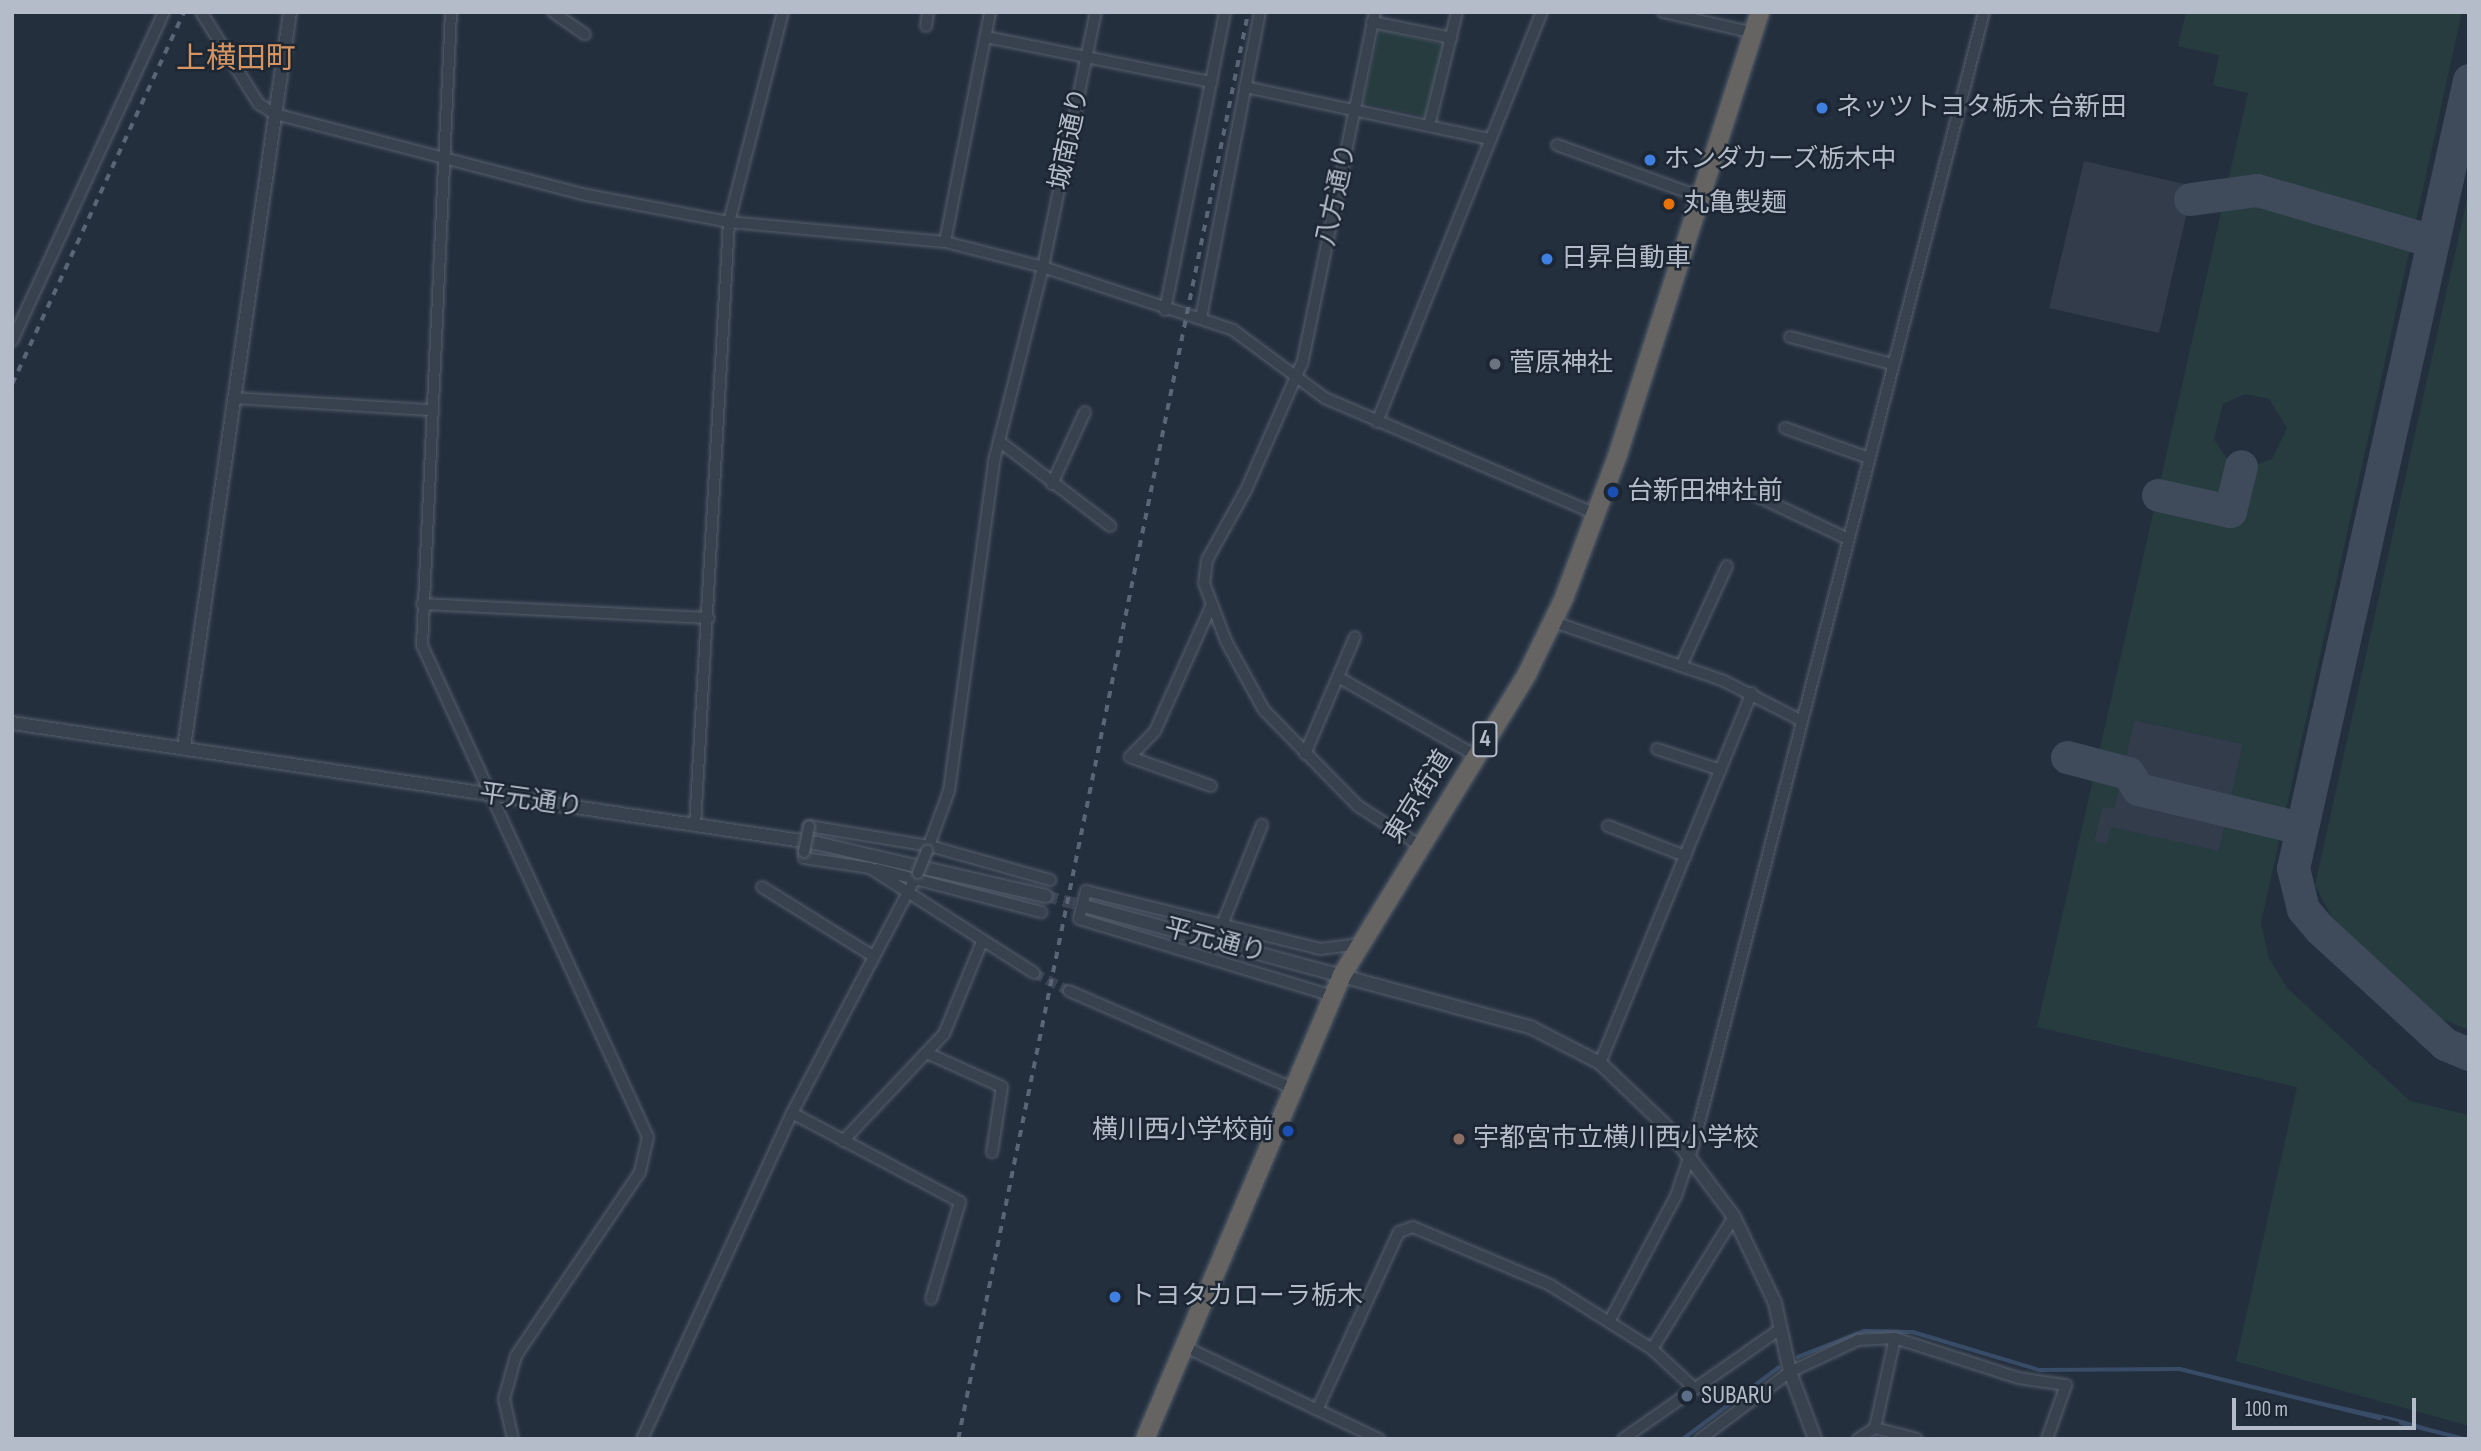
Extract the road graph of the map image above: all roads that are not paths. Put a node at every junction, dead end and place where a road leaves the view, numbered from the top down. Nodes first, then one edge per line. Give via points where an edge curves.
1 (164, 12) edge
2 (201, 12) edge
3 (290, 12) edge
4 (451, 12) edge
5 (553, 12) edge
6 (783, 12) edge
7 (928, 12) edge
8 (990, 12) edge
9 (1096, 12) edge
10 (1225, 12) edge
11 (1260, 12) edge
12 (1457, 12) edge
13 (1542, 12) edge
14 (1663, 12) edge
15 (1760, 12) edge
16 (1984, 12) edge
17 (1373, 17) edge
18 (926, 26) dead end
19 (1754, 33) junction
20 (585, 34) dead end
21 (986, 37) junction
22 (1451, 38) junction
23 (1087, 57) junction
24 (1212, 82) junction
25 (1245, 86) junction
26 (1354, 110) junction
27 (275, 114) junction
28 (1429, 126) junction
29 (1490, 139) junction
30 (1557, 145) dead end
31 (445, 162) junction
32 (1701, 197) junction
33 (729, 222) junction
34 (945, 242) junction
35 (1043, 267) junction
36 (1165, 310) junction
37 (1202, 318) junction
38 (1790, 337) dead end
39 (12, 341) edge
40 (1892, 364) junction
41 (1295, 377) junction
42 (234, 398) junction
43 (432, 410) junction
44 (1085, 412) dead end
45 (1377, 422) junction
46 (1785, 428) dead end
47 (999, 440) junction
48 (1868, 457) junction
49 (1052, 484) junction
50 (1736, 486) dead end
51 (1596, 514) junction
52 (1110, 526) dead end
53 (1848, 539) junction
54 (1727, 566) dead end
55 (422, 604) junction
56 (1212, 604) junction
57 (709, 618) junction
58 (1554, 622) junction
59 (1355, 637) dead end
60 (1681, 666) junction
61 (1338, 677) junction
62 (1752, 693) junction
63 (1802, 722) junction
64 (12, 723) edge
65 (184, 747) junction
66 (1657, 749) dead end
67 (1305, 754) junction
68 (1475, 755) junction
69 (1721, 770) junction
70 (1211, 786) dead end
71 (489, 796) junction
72 (1262, 825) dead end
73 (695, 826) junction
74 (1608, 826) dead end
75 (1419, 845) junction
76 (928, 848) junction
77 (1685, 856) junction
78 (870, 868) junction
79 (917, 875) junction
80 (1050, 880) dead end
81 (762, 887) dead end
82 (907, 894) junction
83 (1046, 896) tunnel mouth
84 (1088, 907) tunnel mouth
85 (1041, 912) dead end
86 (1222, 925) junction
87 (982, 942) junction
88 (1360, 944) junction
89 (873, 957) junction
90 (1034, 973) tunnel mouth
91 (1342, 975) junction
92 (1069, 991) tunnel mouth
93 (1333, 996) junction
94 (929, 1054) junction
95 (1600, 1063) junction
96 (1293, 1088) junction
97 (792, 1113) junction
98 (843, 1141) junction
99 (992, 1152) dead end
100 (1689, 1158) junction
101 (1734, 1217) junction
102 (931, 1300) dead end
103 (1609, 1322) junction
104 (1780, 1329) junction
105 (1895, 1338) junction
106 (1183, 1346) junction
107 (1652, 1349) junction
108 (1790, 1372) junction
109 (1695, 1389) junction
110 (1317, 1410) junction
111 (1875, 1428) junction
112 (513, 1439) edge
113 (642, 1439) edge
114 (1145, 1439) edge
115 (1379, 1439) edge
116 (1623, 1439) edge
117 (1700, 1439) edge
118 (1815, 1439) edge
119 (1858, 1439) edge
120 (1917, 1439) edge
121 (2047, 1439) edge

1 - 39 street
2 - 27 street via 259,104
3 - 27 street
4 - 31 street
5 - 20 street
6 - 33 street
7 - 18 street
8 - 21 street
9 - 23 street, 城南通り
10 - 24 street
11 - 25 street
12 - 22 street
13 - 29 street
14 - 19 street
15 - 19 highway, 東京街道 / 4
16 - 40 street
17 - 22 street
17 - 26 street, 八方通り
19 - 32 highway, 東京街道 / 4
21 - 23 street
21 - 34 street
22 - 28 street
23 - 24 street
23 - 35 street, 城南通り
24 - 36 street
25 - 26 street
25 - 37 street
26 - 28 street
26 - 41 street, 八方通り
27 - 31 street
27 - 42 street
28 - 29 street
29 - 45 street
30 - 32 street
31 - 33 street
31 - 43 street
32 - 51 highway, 東京街道 / 4
33 - 34 street
33 - 57 street
34 - 35 street
35 - 36 street
35 - 47 street, 城南通り
36 - 37 street
37 - 41 street via 1233,330
38 - 40 street
40 - 48 street
41 - 45 street
41 - 56 street, 八方通り via 1207,560 1204,583
42 - 43 street
42 - 65 street
43 - 55 street
44 - 49 street
45 - 51 street
46 - 48 street
47 - 49 street
47 - 76 street, 城南通り via 949,791
48 - 53 street
49 - 52 street
50 - 53 street
51 - 58 highway, 東京街道 / 4
53 - 63 street
54 - 60 street
55 - 57 street
55 - 71 street via 422,645
56 - 67 street, 八方通り via 1264,710
56 - 70 street via 1155,731 1130,757
57 - 73 street
58 - 60 street
58 - 68 highway, 東京街道 / 4
59 - 61 street
60 - 62 street
61 - 67 street
61 - 68 street
62 - 63 street
62 - 69 street
63 - 100 street
64 - 65 street, 平元通り
65 - 71 street, 平元通り
66 - 69 street
67 - 75 street, 八方通り via 1358,806
68 - 75 highway, 東京街道 / 4
69 - 77 street
71 - 73 street, 平元通り
71 - 112 street via 648,1137 640,1172 516,1356 504,1399
72 - 86 street
73 - 83 street, 平元通り via 931,865
74 - 77 street
75 - 88 highway, 東京街道 / 4
76 - 78 street, bridge via 809,826 804,858
76 - 79 street, 城南通り, bridge
76 - 80 street
77 - 95 street
78 - 79 street
78 - 82 street
79 - 82 street, 城南通り
79 - 85 street
81 - 89 street
82 - 87 street
82 - 89 street, 城南通り
84 - 91 street, 平元通り
86 - 88 street via 1320,949
86 - 93 street via 1086,891 1079,919
87 - 90 street
87 - 94 street via 944,1034
88 - 91 highway, 東京街道 / 4
89 - 97 street, 城南通り
91 - 93 highway, 東京街道 / 4
91 - 95 street, 平元通り via 1532,1028
92 - 96 street
93 - 96 highway, 東京街道 / 4
94 - 98 street
94 - 99 street via 1002,1087
95 - 100 street, 平元通り via 1628,1085
96 - 106 highway, 東京街道 / 4
97 - 98 street
97 - 113 street, 城南通り
98 - 102 street via 960,1202
100 - 101 street, 平元通り
100 - 103 street via 1676,1196
101 - 104 street, 平元通り via 1757,1258
101 - 107 street
103 - 107 street
103 - 110 street via 1550,1284 1413,1227 1399,1232
104 - 108 street, 平元通り
104 - 109 street
105 - 108 street via 1858,1340
105 - 111 street
105 - 121 street via 2018,1378 2066,1384
106 - 110 street
106 - 114 highway, 東京街道 / 4
107 - 109 street
108 - 117 street
108 - 118 street, 平元通り
109 - 116 street
110 - 115 street
111 - 119 street
111 - 120 street

